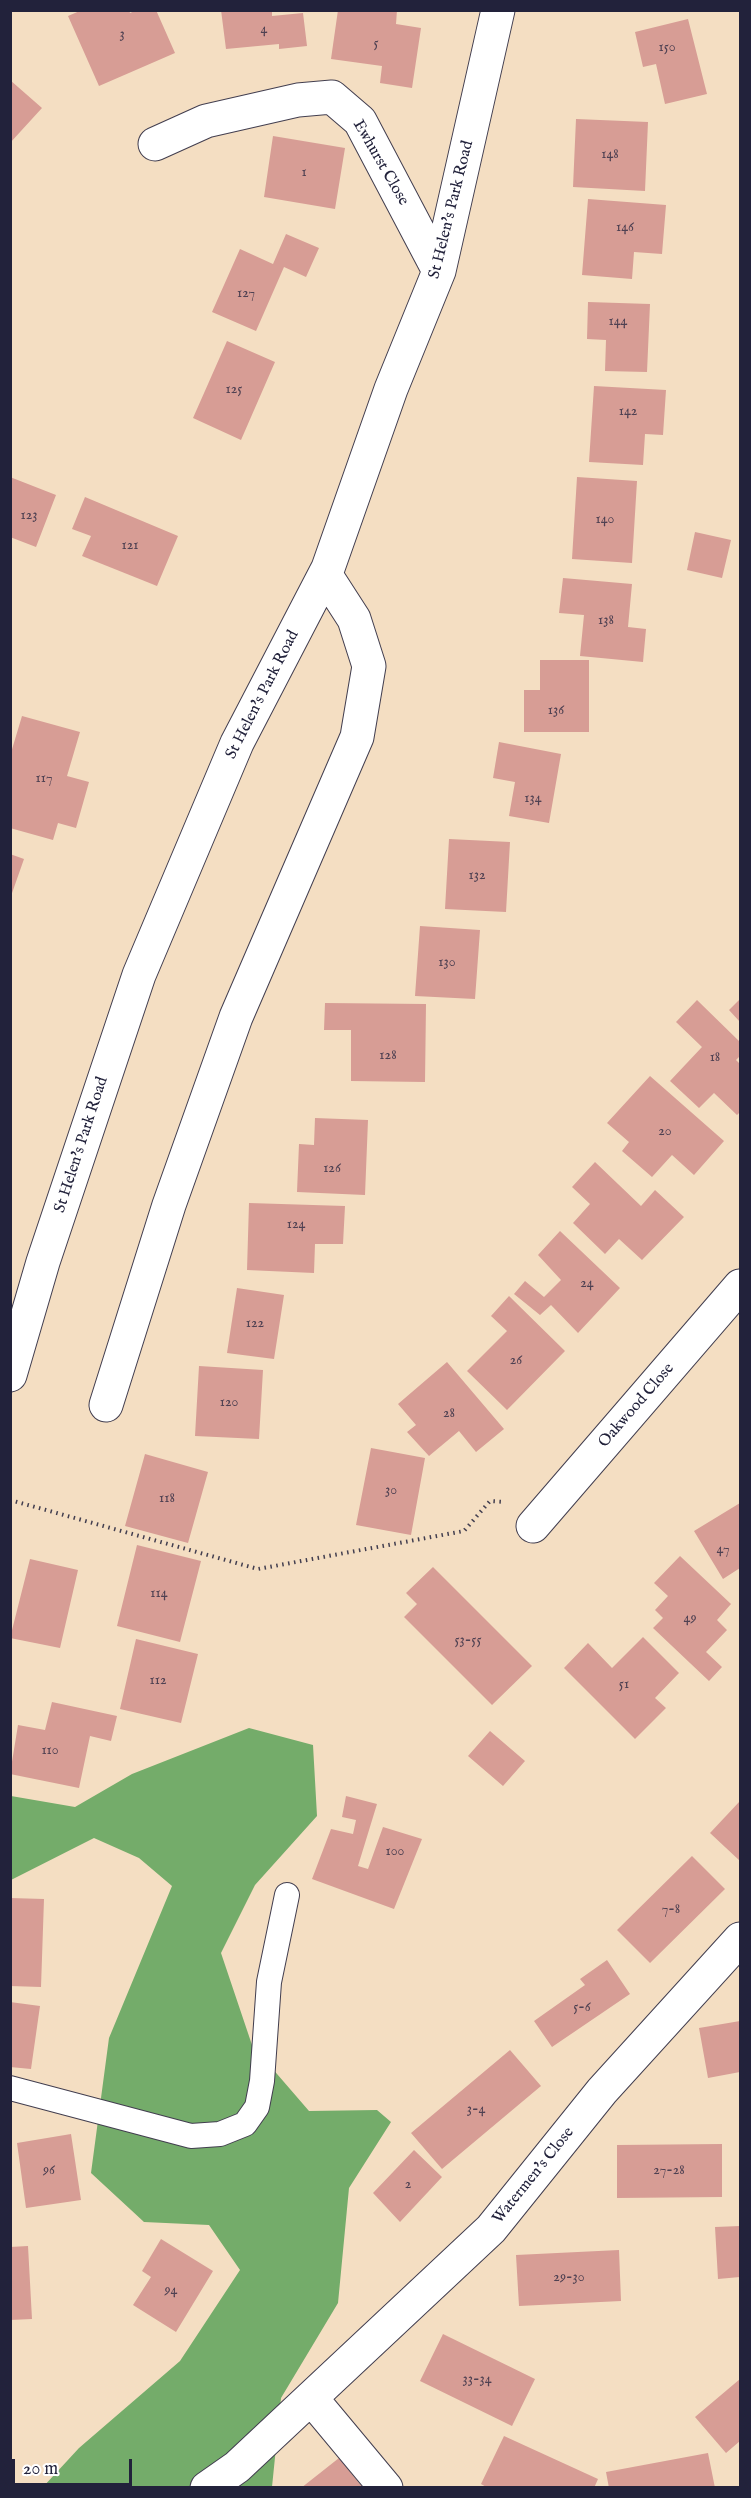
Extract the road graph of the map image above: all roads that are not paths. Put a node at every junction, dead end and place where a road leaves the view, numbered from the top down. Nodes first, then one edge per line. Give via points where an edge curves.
1 (498, 10) edge
2 (155, 144) dead end
3 (439, 271) junction
4 (325, 574) junction
5 (741, 1286) edge
6 (10, 1375) edge
7 (106, 1406) dead end
8 (542, 1516) road end
9 (287, 1895) dead end
10 (741, 1939) edge
11 (10, 2088) edge
12 (311, 2398) junction
13 (207, 2487) edge
14 (386, 2487) edge

1 - 3 street, St Helen's Park Road
2 - 3 street, Ewhurst Close via 206,121 298,100 332,98 360,121
3 - 4 street, St Helen's Park Road
4 - 6 street, St Helen's Park Road via 237,743 139,975 43,1262
4 - 7 street via 354,619 369,666 357,737 236,1017 169,1205
5 - 8 street, Oakwood Close
9 - 11 lane via 270,1982 257,2108 245,2124 220,2134 191,2136
10 - 12 street, Watermen's Close via 602,2091 491,2229
12 - 13 street, Watermen's Close via 237,2467
12 - 14 street

